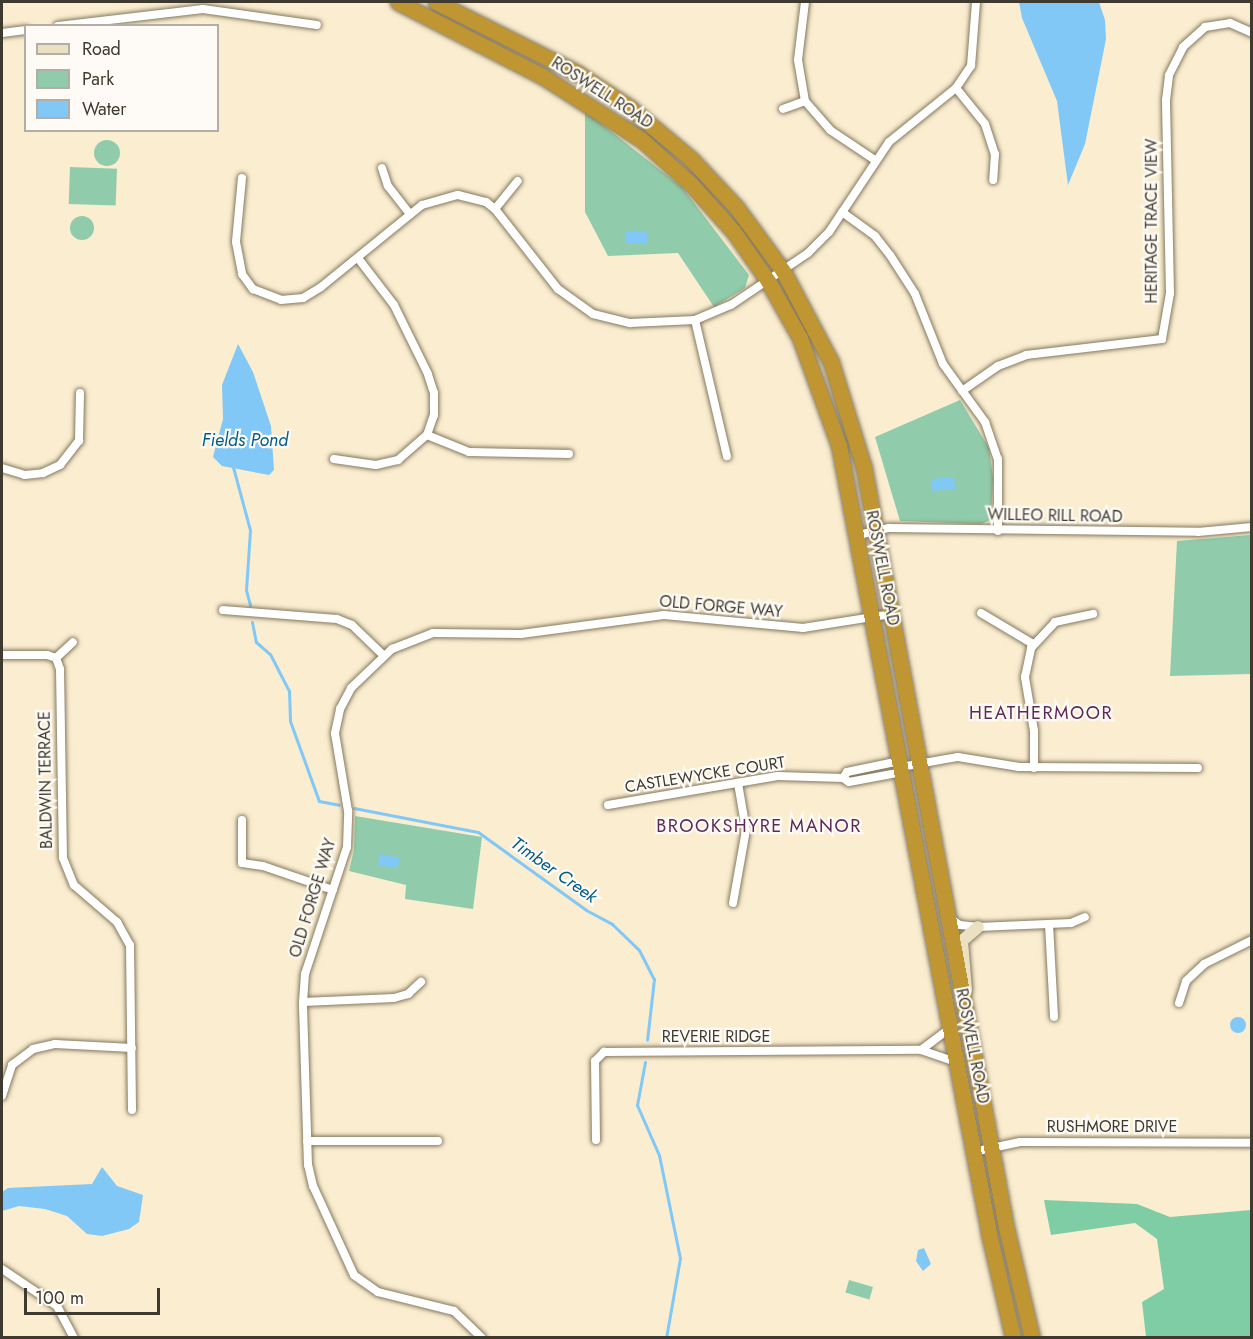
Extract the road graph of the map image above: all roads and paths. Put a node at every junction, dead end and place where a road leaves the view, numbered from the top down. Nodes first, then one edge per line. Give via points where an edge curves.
1 (398, 2) edge
2 (436, 2) edge
3 (806, 2) edge
4 (976, 2) edge
5 (421, 7) edge
6 (75, 24) edge
7 (317, 25) dead end
8 (24, 30) edge
9 (2, 33) edge
10 (1251, 33) edge
11 (956, 88) junction
12 (805, 101) junction
13 (783, 109) dead end
14 (875, 160) junction
15 (382, 168) dead end
16 (242, 178) dead end
17 (993, 180) dead end
18 (518, 181) dead end
19 (495, 209) junction
20 (842, 212) junction
21 (410, 214) junction
22 (358, 258) junction
23 (783, 271) junction
24 (768, 281) junction
25 (695, 320) junction
26 (962, 391) junction
27 (80, 393) dead end
28 (427, 435) junction
29 (569, 454) dead end
30 (727, 456) dead end
31 (334, 459) dead end
32 (2, 468) edge
33 (1251, 527) edge
34 (876, 531) junction
35 (998, 531) junction
36 (858, 534) junction
37 (224, 610) dead end
38 (981, 613) dead end
39 (891, 614) junction
40 (1093, 614) dead end
41 (873, 618) junction
42 (73, 642) dead end
43 (1033, 644) junction
44 (2, 655) edge
45 (383, 655) junction
46 (56, 658) junction
47 (919, 763) junction
48 (901, 766) junction
49 (1034, 768) junction
50 (1198, 768) dead end
51 (738, 783) junction
52 (608, 805) dead end
53 (242, 820) dead end
54 (333, 890) junction
55 (733, 903) dead end
56 (948, 917) junction
57 (1085, 917) dead end
58 (1049, 924) junction
59 (978, 927) junction
60 (1251, 940) edge
61 (421, 982) dead end
62 (303, 1002) junction
63 (1179, 1003) dead end
64 (965, 1006) junction
65 (1054, 1017) dead end
66 (950, 1028) junction
67 (132, 1048) junction
68 (921, 1050) junction
69 (956, 1062) junction
70 (2, 1096) edge
71 (132, 1110) dead end
72 (596, 1140) dead end
73 (307, 1141) junction
74 (438, 1141) dead end
75 (1251, 1143) edge
76 (991, 1147) junction
77 (973, 1152) junction
78 (2, 1269) edge
79 (74, 1338) edge
80 (482, 1338) edge
81 (1013, 1338) edge
82 (1032, 1338) edge

1 - 5 highway, ROSWELL ROAD
2 - 23 highway, ROSWELL ROAD via 577,73 643,118 712,180
3 - 12 street via 798,60
4 - 11 street via 972,66
5 - 24 highway, ROSWELL ROAD via 542,76 642,140 712,208
6 - 7 street via 203,9
8 - 9 street
10 - 26 street, HERITAGE TRACE VIEW via 1230,23 1205,27 1183,47 1169,75 1166,100 1170,292 1162,339 1026,355 998,366
11 - 14 street via 899,131
11 - 17 street via 985,124 995,154
12 - 13 street
12 - 14 street via 830,130
14 - 20 street
15 - 21 street via 388,186
16 - 22 street via 237,254 242,274 253,289 281,300 303,298
18 - 19 street
19 - 21 street via 486,202 458,195 434,199
19 - 25 street via 558,289 581,308 604,319 630,323
20 - 23 street via 819,242
20 - 26 street via 875,236 890,255 915,294 943,364
21 - 22 street
22 - 28 street via 394,305 433,384 434,415
23 - 24 street
23 - 34 highway, ROSWELL ROAD via 815,327 842,392 858,444
24 - 25 street via 731,305
24 - 36 highway, ROSWELL ROAD via 800,338 831,415
25 - 30 street
26 - 35 street via 985,422 996,450
27 - 32 street via 79,441 60,465 43,473 25,475
28 - 29 street via 469,452
28 - 31 street via 398,460 376,465
33 - 35 street, WILLEO RILL ROAD via 1198,532
34 - 35 street, WILLEO RILL ROAD
34 - 36 street, WILLEO RILL ROAD
34 - 39 highway, ROSWELL ROAD
36 - 41 highway, ROSWELL ROAD
37 - 45 street via 337,618 352,625
38 - 43 street
39 - 41 street, OLD FORGE WAY
39 - 47 highway, ROSWELL ROAD
40 - 43 street via 1055,622
41 - 45 street, OLD FORGE WAY via 781,629 664,615 626,617 521,634 433,633 411,638
41 - 48 highway, ROSWELL ROAD
42 - 46 street
43 - 49 street via 1025,677 1034,731
44 - 46 street
45 - 54 street, OLD FORGE WAY via 351,688 337,718 336,749 349,825 347,847
46 - 67 street, BALDWIN TERRACE via 60,669 63,858 74,885 117,922 130,945
47 - 48 street, CASTLEWYCKE COURT
47 - 49 street, CASTLEWYCKE COURT via 968,758
47 - 56 highway, ROSWELL ROAD
48 - 51 street, CASTLEWYCKE COURT via 897,773 849,782 843,778 784,775
48 - 66 highway, ROSWELL ROAD
49 - 50 street, CASTLEWYCKE COURT
51 - 52 street, CASTLEWYCKE COURT
51 - 55 street via 746,830
53 - 54 street via 242,863 263,866
54 - 62 street, OLD FORGE WAY via 305,974
56 - 59 street via 960,925
56 - 64 highway, ROSWELL ROAD
57 - 58 street via 1071,923
58 - 59 street
58 - 65 street
59 - 64 street via 962,941 967,972
60 - 63 street via 1204,964 1186,981
61 - 62 street via 408,994 394,998
62 - 73 street, OLD FORGE WAY
64 - 76 highway, ROSWELL ROAD
66 - 68 street
66 - 69 highway, ROSWELL ROAD
67 - 70 street via 55,1044 33,1049 12,1065
67 - 71 street, BALDWIN TERRACE
68 - 69 street, REVERIE RIDGE
68 - 72 street, REVERIE RIDGE via 604,1052 595,1061
69 - 77 highway, ROSWELL ROAD
73 - 74 street
73 - 80 street, OLD FORGE WAY via 313,1186 354,1275 378,1292 454,1311
75 - 76 street, RUSHMORE DRIVE via 1020,1142
76 - 77 street, RUSHMORE DRIVE
76 - 82 highway, ROSWELL ROAD
77 - 81 highway, ROSWELL ROAD
78 - 79 street via 57,1305

